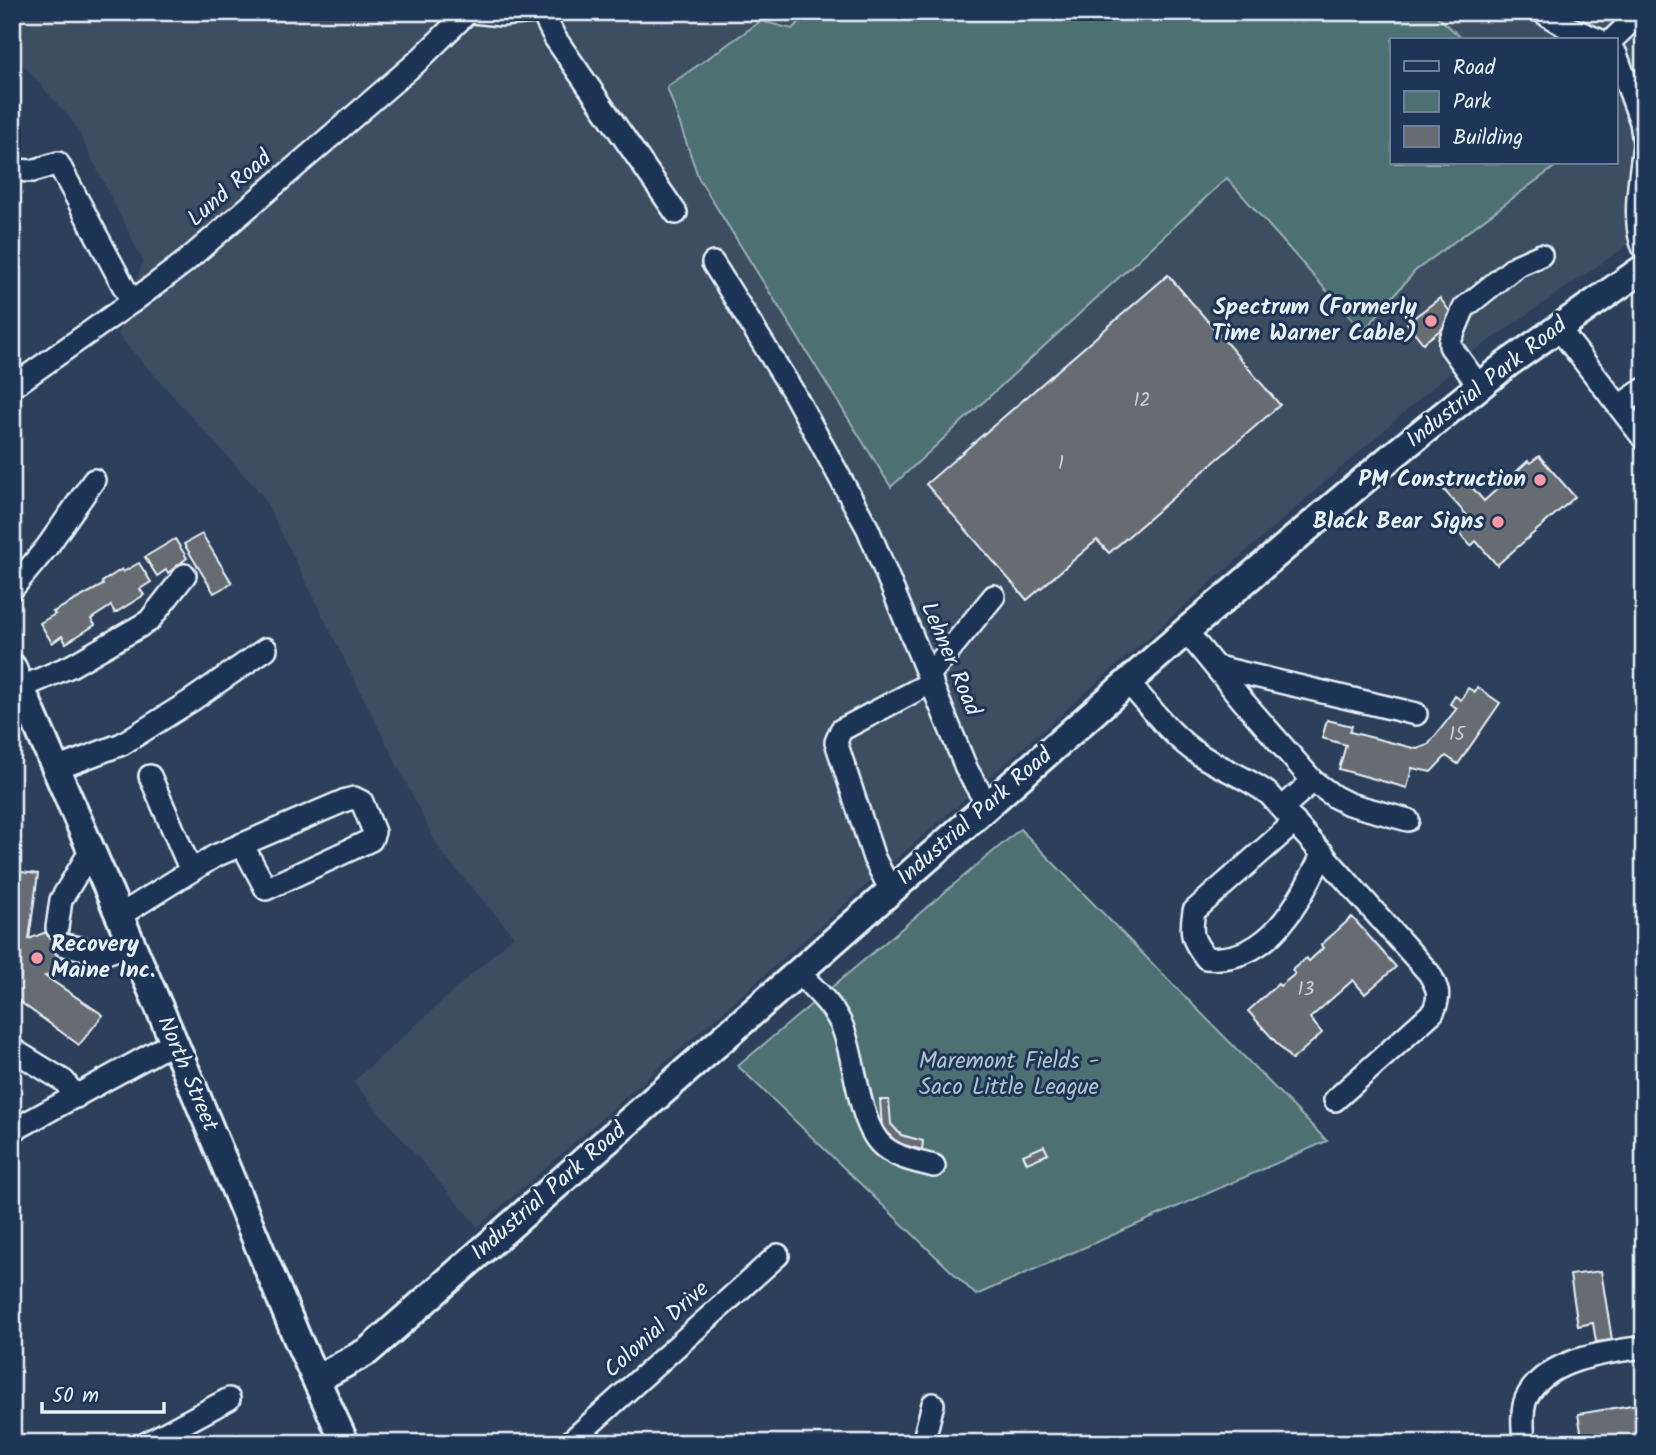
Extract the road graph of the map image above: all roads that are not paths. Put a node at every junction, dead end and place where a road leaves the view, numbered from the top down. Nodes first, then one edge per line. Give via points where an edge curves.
1 (470, 12) edge
2 (535, 12) edge
3 (542, 12) edge
4 (1542, 12) edge
5 (1641, 12) edge
6 (1594, 38) edge
7 (1614, 38) edge
8 (1618, 59) edge
9 (1644, 143) edge
10 (12, 170) edge
11 (676, 213) dead end
12 (1644, 249) edge
13 (1541, 255) dead end
14 (713, 263) dead end
15 (1644, 268) edge
16 (132, 302) junction
17 (1557, 326) junction
18 (1479, 386) junction
19 (12, 387) edge
20 (1644, 389) edge
21 (1619, 407) junction
22 (1644, 439) edge
23 (94, 480) dead end
24 (185, 575) dead end
25 (12, 589) edge
26 (993, 596) dead end
27 (1186, 631) junction
28 (266, 649) dead end
29 (1217, 667) junction
30 (16, 677) edge
31 (930, 679) junction
32 (1128, 682) junction
33 (1416, 713) dead end
34 (56, 769) junction
35 (150, 776) dead end
36 (1313, 781) junction
37 (988, 806) junction
38 (1289, 815) junction
39 (1408, 820) dead end
40 (242, 845) junction
41 (91, 850) junction
42 (1323, 853) junction
43 (191, 871) junction
44 (891, 891) junction
45 (119, 916) junction
46 (132, 944) junction
47 (798, 972) junction
48 (174, 1042) junction
49 (12, 1049) edge
50 (76, 1097) junction
51 (1335, 1100) dead end
52 (12, 1131) edge
53 (934, 1166) dead end
54 (778, 1255) dead end
55 (1644, 1347) edge
56 (317, 1379) junction
57 (229, 1399) dead end
58 (933, 1404) dead end
59 (147, 1443) edge
60 (345, 1443) edge
61 (569, 1443) edge
62 (923, 1443) edge
63 (1524, 1443) edge

1 - 2 street
1 - 16 street, Lund Road via 396,81
3 - 11 street via 555,38
4 - 6 street
5 - 7 street
8 - 9 street
9 - 12 street via 1637,215
10 - 16 street via 33,171 58,163
13 - 18 street via 1516,266 1464,308 1450,346
14 - 31 street, Lehner Road via 792,390 868,529
15 - 17 main road, Industrial Park Road
16 - 19 street, Lund Road
17 - 18 main road, Industrial Park Road
17 - 21 street
18 - 27 main road, Industrial Park Road
20 - 21 street
21 - 22 street
23 - 25 street
24 - 30 street via 149,621 71,666
26 - 31 street
27 - 29 street
27 - 32 main road, Industrial Park Road
28 - 34 street via 122,744
29 - 33 street
29 - 36 street
30 - 34 main road, North Street
31 - 37 street, Lehner Road via 967,770
31 - 44 street via 841,730 836,742 874,858
32 - 37 main road, Industrial Park Road
32 - 38 street via 1198,754 1258,785
34 - 41 main road, North Street
35 - 43 street
36 - 38 street
36 - 39 street via 1349,804
37 - 44 main road, Industrial Park Road
38 - 42 street
38 - 42 street via 1194,911 1191,930 1206,958 1224,960 1275,933 1293,912
40 - 40 street via 355,798 362,802 374,832 371,840 266,889
40 - 43 street
41 - 45 main road, North Street
41 - 46 street via 61,900 61,936 106,953
42 - 51 street via 1429,973 1439,999 1433,1013
43 - 45 street
44 - 47 main road, Industrial Park Road
45 - 46 main road, North Street
46 - 48 main road, North Street
47 - 53 street via 827,1002 842,1026 865,1117 875,1138 898,1156
47 - 56 main road, Industrial Park Road via 368,1351
48 - 50 street
48 - 56 main road, North Street
49 - 50 street via 64,1081
50 - 52 street
54 - 61 street, Colonial Drive
55 - 63 street via 1582,1357 1549,1372 1527,1398
56 - 60 main road, North Street
57 - 59 street
58 - 62 street

